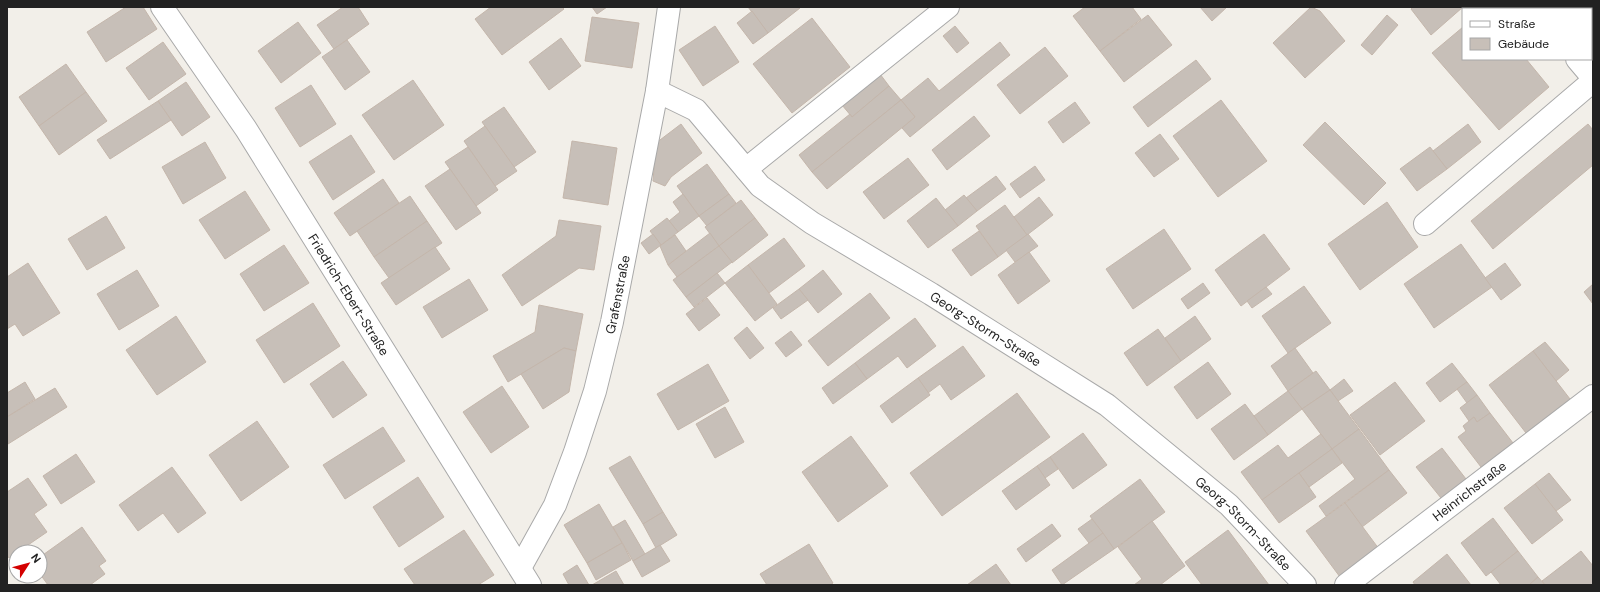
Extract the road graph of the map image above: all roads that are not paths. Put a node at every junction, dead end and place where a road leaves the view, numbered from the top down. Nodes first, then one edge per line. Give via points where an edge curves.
1 (162, 7) edge
2 (669, 7) edge
3 (948, 7) edge
4 (1578, 60) edge
5 (1593, 78) edge
6 (1593, 81) edge
7 (657, 91) junction
8 (746, 169) junction
9 (1425, 224) dead end
10 (1593, 396) edge
11 (525, 576) edge
12 (1305, 585) edge
13 (1346, 585) edge

1 - 11 street, Friedrich-Ebert-Straße via 246,129
2 - 7 street, Grafenstraße
3 - 8 street
4 - 5 street
6 - 9 street
7 - 8 street, Georg-Storm-Straße via 696,110
7 - 11 street, Grafenstraße via 612,322 595,391 555,505
8 - 12 street, Georg-Storm-Straße via 760,186 812,223 931,294 1107,405 1229,505
10 - 13 street, Heinrichstraße

